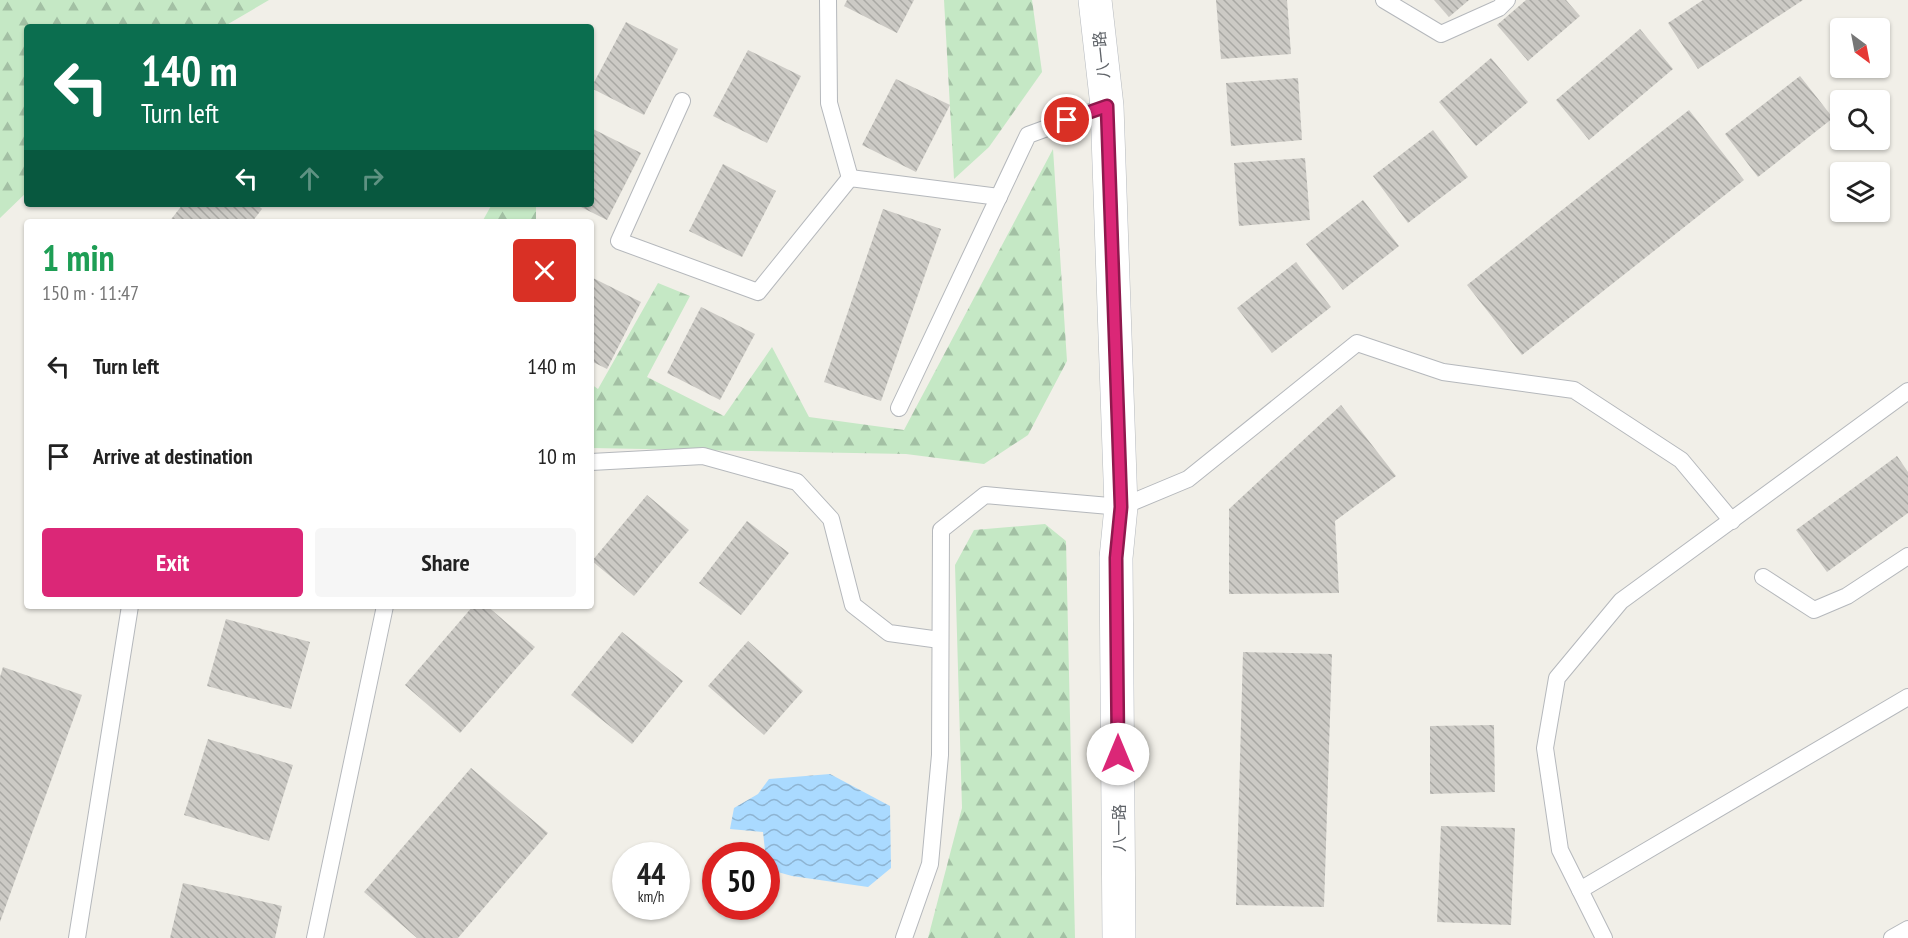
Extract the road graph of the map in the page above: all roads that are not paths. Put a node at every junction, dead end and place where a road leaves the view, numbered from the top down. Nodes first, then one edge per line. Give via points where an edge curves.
1 (828, 0) edge
2 (1095, 0) edge
3 (1383, 0) edge
4 (1507, 0) edge
5 (682, 101) dead end
6 (1107, 106) junction
7 (850, 178) junction
8 (999, 197) junction
9 (1908, 392) edge
10 (899, 408) dead end
11 (594, 462) edge
12 (1121, 507) junction
13 (1732, 521) junction
14 (1908, 556) edge
15 (1763, 577) dead end
16 (130, 609) edge
17 (384, 609) edge
18 (940, 640) junction
19 (1908, 697) edge
20 (1580, 890) junction
21 (1908, 929) edge
22 (77, 938) edge
23 (315, 938) edge
24 (904, 938) edge
25 (1119, 938) edge
26 (1604, 938) edge
27 (1892, 938) edge

1 - 7 lane via 829,103
2 - 6 main road, 八一路
3 - 4 lane via 1441,34 1499,8
5 - 7 lane via 619,241 758,292
6 - 8 lane via 1028,135
6 - 12 main road, 八一路
7 - 8 lane
8 - 10 lane
9 - 13 lane
11 - 18 lane via 703,456 797,482 831,519 853,605 889,633
12 - 13 lane via 1188,479 1357,343 1443,372 1575,390 1681,460
12 - 18 lane via 985,495 941,530
12 - 25 main road, 八一路 via 1116,558
13 - 20 lane via 1622,601 1557,678 1545,748 1560,850
14 - 15 lane via 1847,596 1814,610
16 - 22 lane
17 - 23 lane
18 - 24 lane via 940,755 930,864
19 - 20 lane
20 - 26 lane
21 - 27 lane

